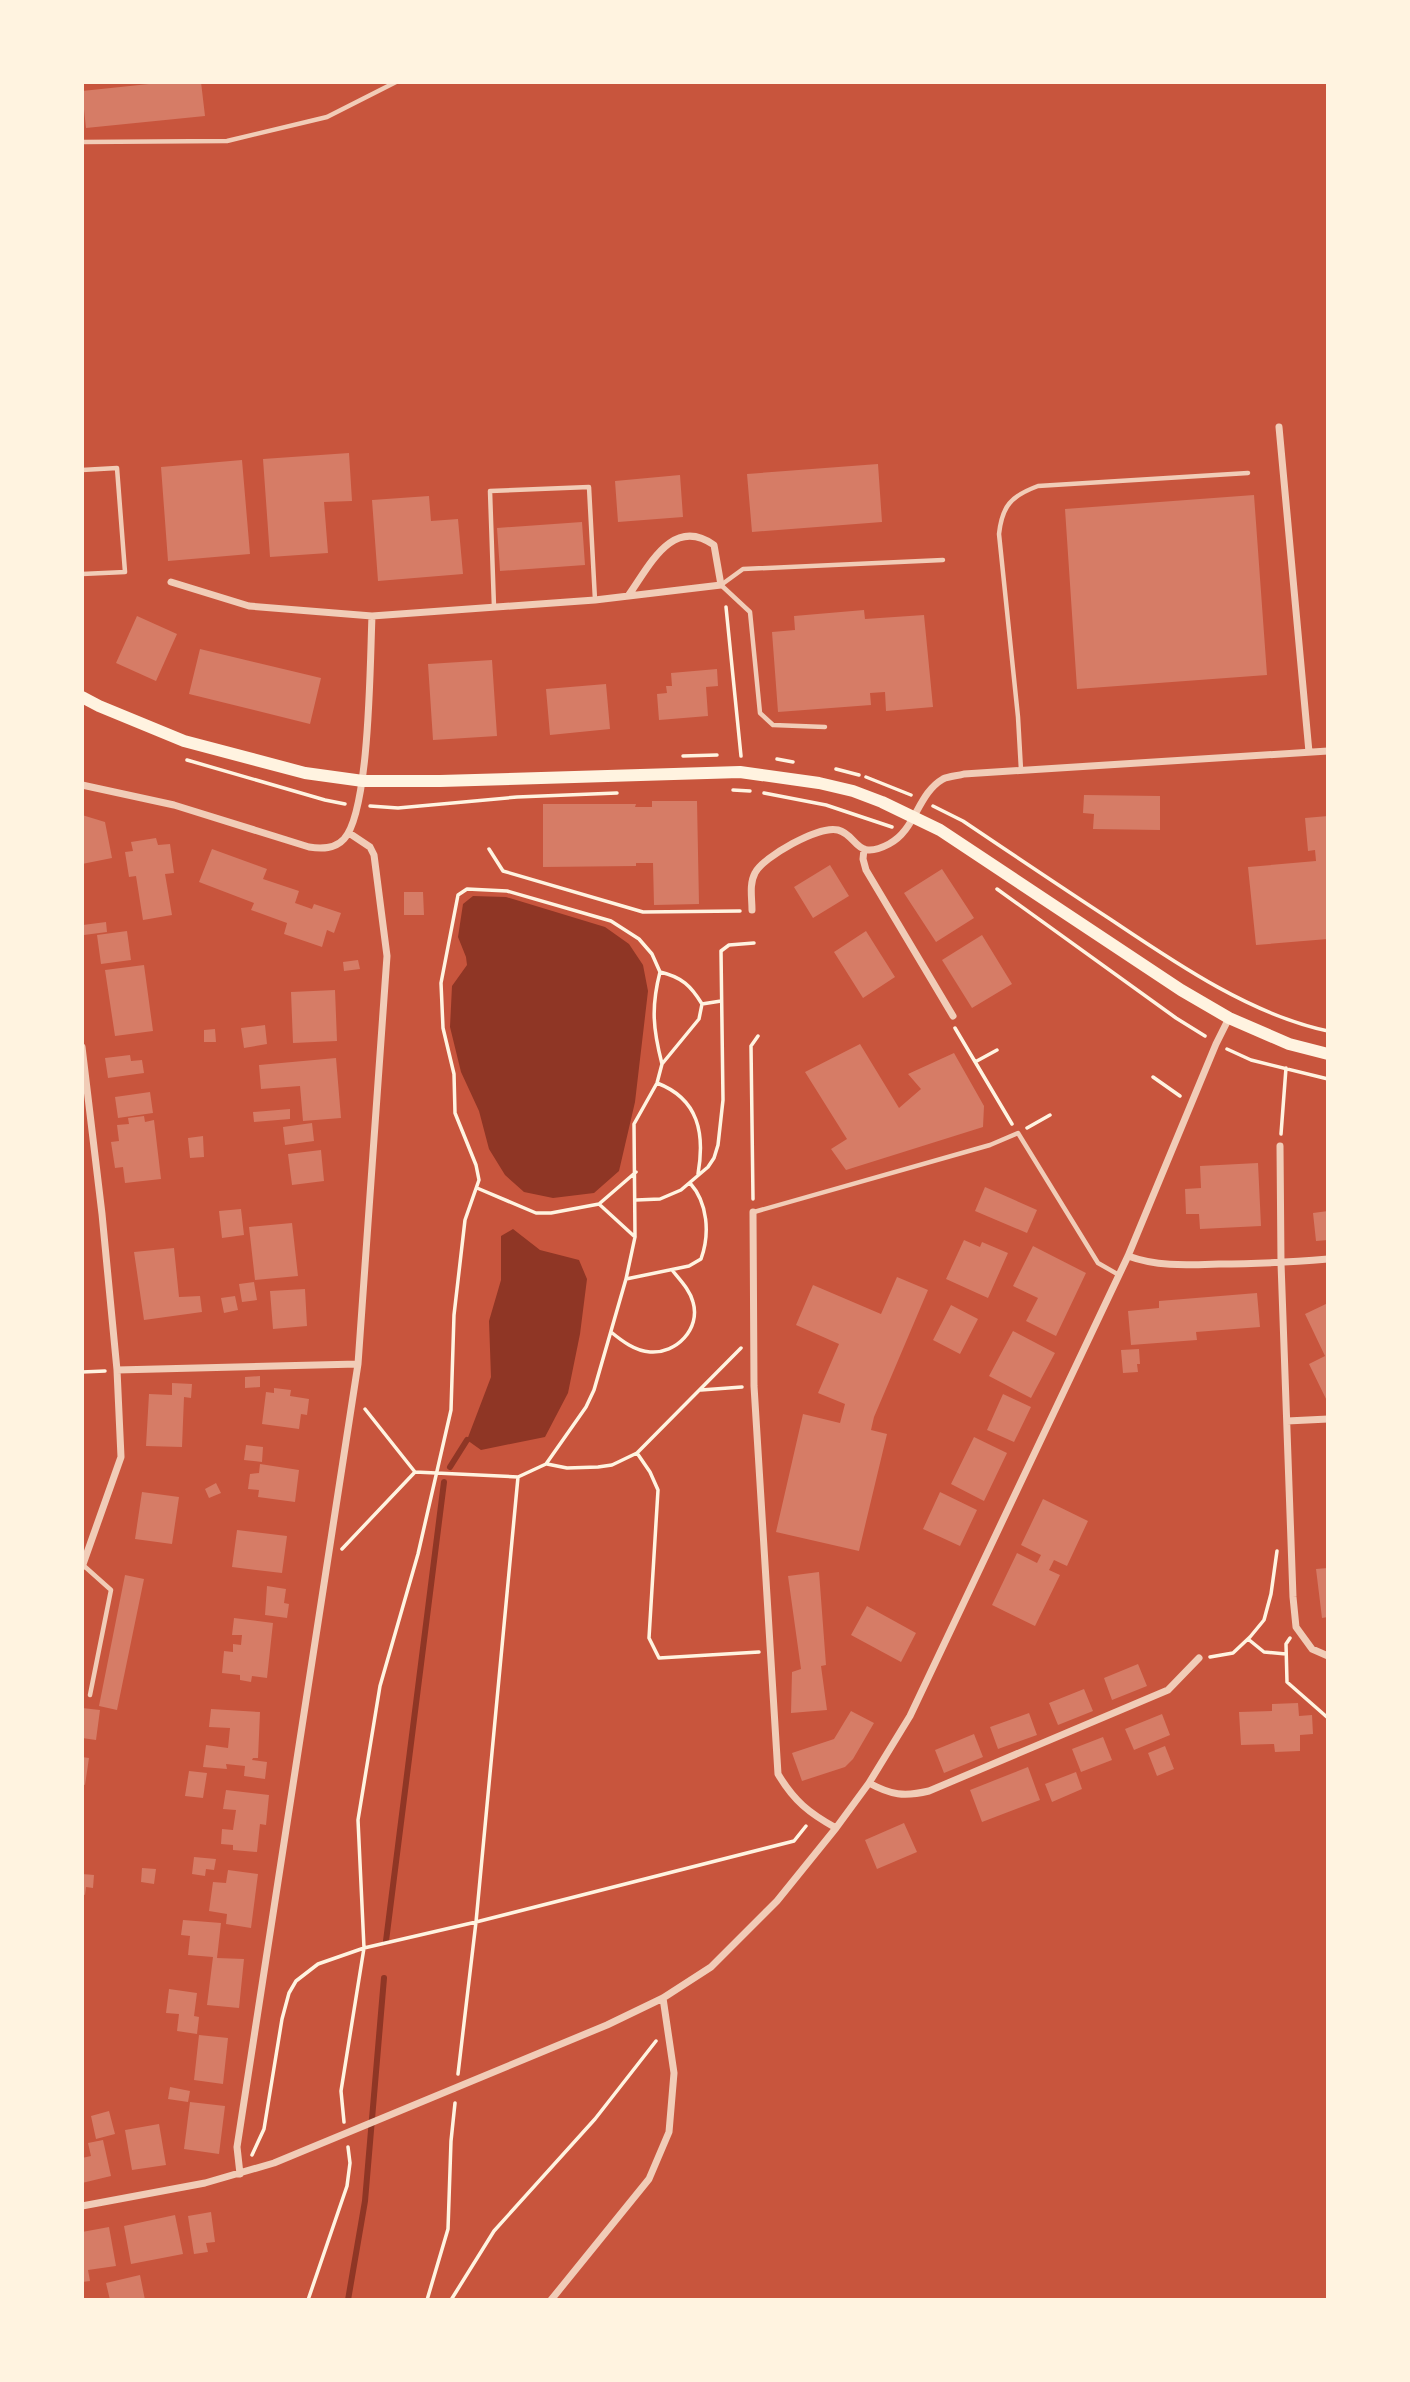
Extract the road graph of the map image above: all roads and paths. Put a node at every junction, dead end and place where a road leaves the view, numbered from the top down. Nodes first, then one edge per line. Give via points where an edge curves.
1 (396, 82) edge
2 (82, 142) edge
3 (1279, 427) dead end
4 (82, 470) edge
5 (1248, 473) dead end
6 (943, 560) dead end
7 (82, 574) edge
8 (171, 582) dead end
9 (721, 585) junction
10 (628, 596) junction
11 (595, 600) junction
12 (494, 607) junction
13 (372, 616) junction
14 (82, 697) edge
15 (825, 727) dead end
16 (1328, 751) edge
17 (1309, 752) junction
18 (741, 756) dead end
19 (1021, 771) junction
20 (363, 781) junction
21 (82, 785) edge
22 (914, 817) junction
23 (349, 833) junction
24 (489, 849) dead end
25 (864, 849) junction
26 (989, 883) dead end
27 (752, 910) joint
28 (754, 943) dead end
29 (660, 972) junction
30 (722, 1001) junction
31 (702, 1004) junction
32 (953, 1016) joint
33 (1229, 1018) junction
34 (758, 1036) dead end
35 (1216, 1044) junction
36 (82, 1047) edge
37 (997, 1050) dead end
38 (1328, 1054) edge
39 (975, 1062) junction
40 (662, 1063) junction
41 (1286, 1068) junction
42 (1153, 1077) dead end
43 (1328, 1079) edge
44 (657, 1083) junction
45 (1192, 1101) junction
46 (1050, 1115) dead end
47 (1018, 1133) junction
48 (1280, 1146) joint
49 (636, 1172) junction
50 (698, 1176) junction
51 (690, 1183) junction
52 (477, 1188) junction
53 (636, 1200) junction
54 (599, 1204) junction
55 (753, 1212) junction
56 (635, 1237) junction
57 (1128, 1256) junction
58 (1328, 1259) edge
59 (1281, 1263) junction
60 (672, 1270) junction
61 (1119, 1275) junction
62 (626, 1279) junction
63 (611, 1332) junction
64 (752, 1337) junction
65 (358, 1364) junction
66 (117, 1370) junction
67 (82, 1372) edge
68 (754, 1387) junction
69 (699, 1390) junction
70 (354, 1396) junction
71 (1328, 1419) edge
72 (1287, 1421) junction
73 (637, 1453) junction
74 (547, 1464) junction
75 (415, 1472) junction
76 (436, 1473) junction
77 (518, 1477) junction
78 (1278, 1543) dead end
79 (83, 1566) edge
80 (326, 1567) junction
81 (1296, 1627) junction
82 (1248, 1639) junction
83 (772, 1651) junction
84 (1286, 1654) junction
85 (1328, 1656) edge
86 (1199, 1658) joint
87 (90, 1695) dead end
88 (1328, 1718) edge
89 (869, 1783) junction
90 (814, 1816) junction
91 (835, 1828) junction
92 (476, 1922) junction
93 (364, 1948) junction
94 (663, 1998) junction
95 (667, 2026) junction
96 (457, 2087) dead end
97 (455, 2100) dead end
98 (344, 2124) dead end
99 (346, 2137) dead end
100 (240, 2175) junction
101 (82, 2206) edge
102 (308, 2300) edge
103 (427, 2300) edge
104 (451, 2300) edge
105 (551, 2300) edge

1 - 2 lane via 327,117 228,141
3 - 17 street
4 - 7 lane via 117,468 125,572
5 - 19 lane via 1038,486 1009,502 999,534
6 - 9 lane via 743,569
8 - 13 street via 249,606
9 - 10 street
9 - 10 street via 714,545 702,536 676,538 666,543
9 - 15 lane via 750,612 760,713 773,725
9 - 18 path
10 - 11 street
11 - 12 street
11 - 12 lane via 589,487 490,491
12 - 13 street
13 - 20 street
14 - 20 main road via 184,741 304,773
16 - 17 street
17 - 19 street
19 - 22 street via 944,779 928,792
20 - 22 main road via 740,772 830,785
20 - 23 street
21 - 23 street via 174,805 309,847 333,846
22 - 25 street via 899,838 886,846
22 - 33 main road
23 - 65 street via 374,855 387,956
24 - 27 path via 503,871 643,912
25 - 27 street via 839,830 808,836 762,863 751,889
25 - 32 street via 866,870
26 - 35 path
28 - 30 path via 729,945 721,951
29 - 31 path via 692,986
29 - 40 path via 654,1030
29 - 52 path via 639,939 611,921 507,891 467,889 458,895 441,983 443,1028 454,1074 454,1113 476,1165
30 - 31 path
30 - 50 path via 723,1100 718,1145 708,1167
31 - 40 path via 699,1018
32 - 39 path
33 - 35 street
33 - 38 main road via 1289,1044
34 - 55 path via 751,1045
35 - 41 path via 1251,1060
35 - 45 street
36 - 66 street
37 - 39 path
39 - 47 path
40 - 44 path
41 - 43 path
41 - 48 path
42 - 45 path
44 - 49 path via 634,1124
44 - 50 path via 677,1094 696,1119 702,1142
45 - 57 street
46 - 47 path
47 - 55 lane via 990,1145
47 - 61 lane via 1098,1263
48 - 59 street
49 - 53 path
49 - 54 path
50 - 51 path
51 - 53 path via 672,1195
51 - 60 path via 704,1203 703,1253 696,1264
52 - 54 path via 536,1213
52 - 76 path via 465,1220 454,1315 451,1410
53 - 56 path
54 - 56 path
55 - 64 street
56 - 62 path
57 - 59 street via 1170,1265
57 - 61 street
58 - 59 street
59 - 72 street
60 - 62 path
60 - 63 path via 694,1304 693,1322 683,1340 648,1353
61 - 89 street via 909,1716
62 - 63 path
63 - 74 path via 586,1407
64 - 68 street
64 - 69 path
65 - 66 street
65 - 70 street
66 - 67 path
66 - 79 street via 121,1457
68 - 69 path
68 - 83 street
69 - 73 path
70 - 75 path
70 - 80 street
71 - 72 street
72 - 81 street
73 - 74 path via 598,1467
73 - 83 path via 658,1490 649,1638 659,1658
74 - 77 path
75 - 76 path
75 - 80 path
76 - 77 path
76 - 93 path via 380,1686 358,1820
77 - 92 path
78 - 82 path via 1264,1620
79 - 87 lane via 111,1590
80 - 100 street via 239,2134
81 - 84 path
81 - 85 street via 1312,1649
82 - 84 path via 1264,1652
82 - 86 path via 1233,1653
83 - 90 street via 778,1774 791,1796
84 - 88 path via 1287,1682
86 - 89 street via 1168,1690 929,1791 908,1796
89 - 91 street
90 - 91 street
90 - 92 path via 794,1841
91 - 94 street via 776,1902 711,1966
92 - 93 path
92 - 96 path
93 - 98 path via 341,2091
93 - 100 path via 318,1964 293,1987 282,2019 264,2129
94 - 95 street
94 - 100 street
95 - 104 path via 595,2119 494,2231
95 - 105 street via 674,2073 669,2132 649,2179
97 - 103 path via 448,2229
99 - 102 path via 347,2186
100 - 101 street

